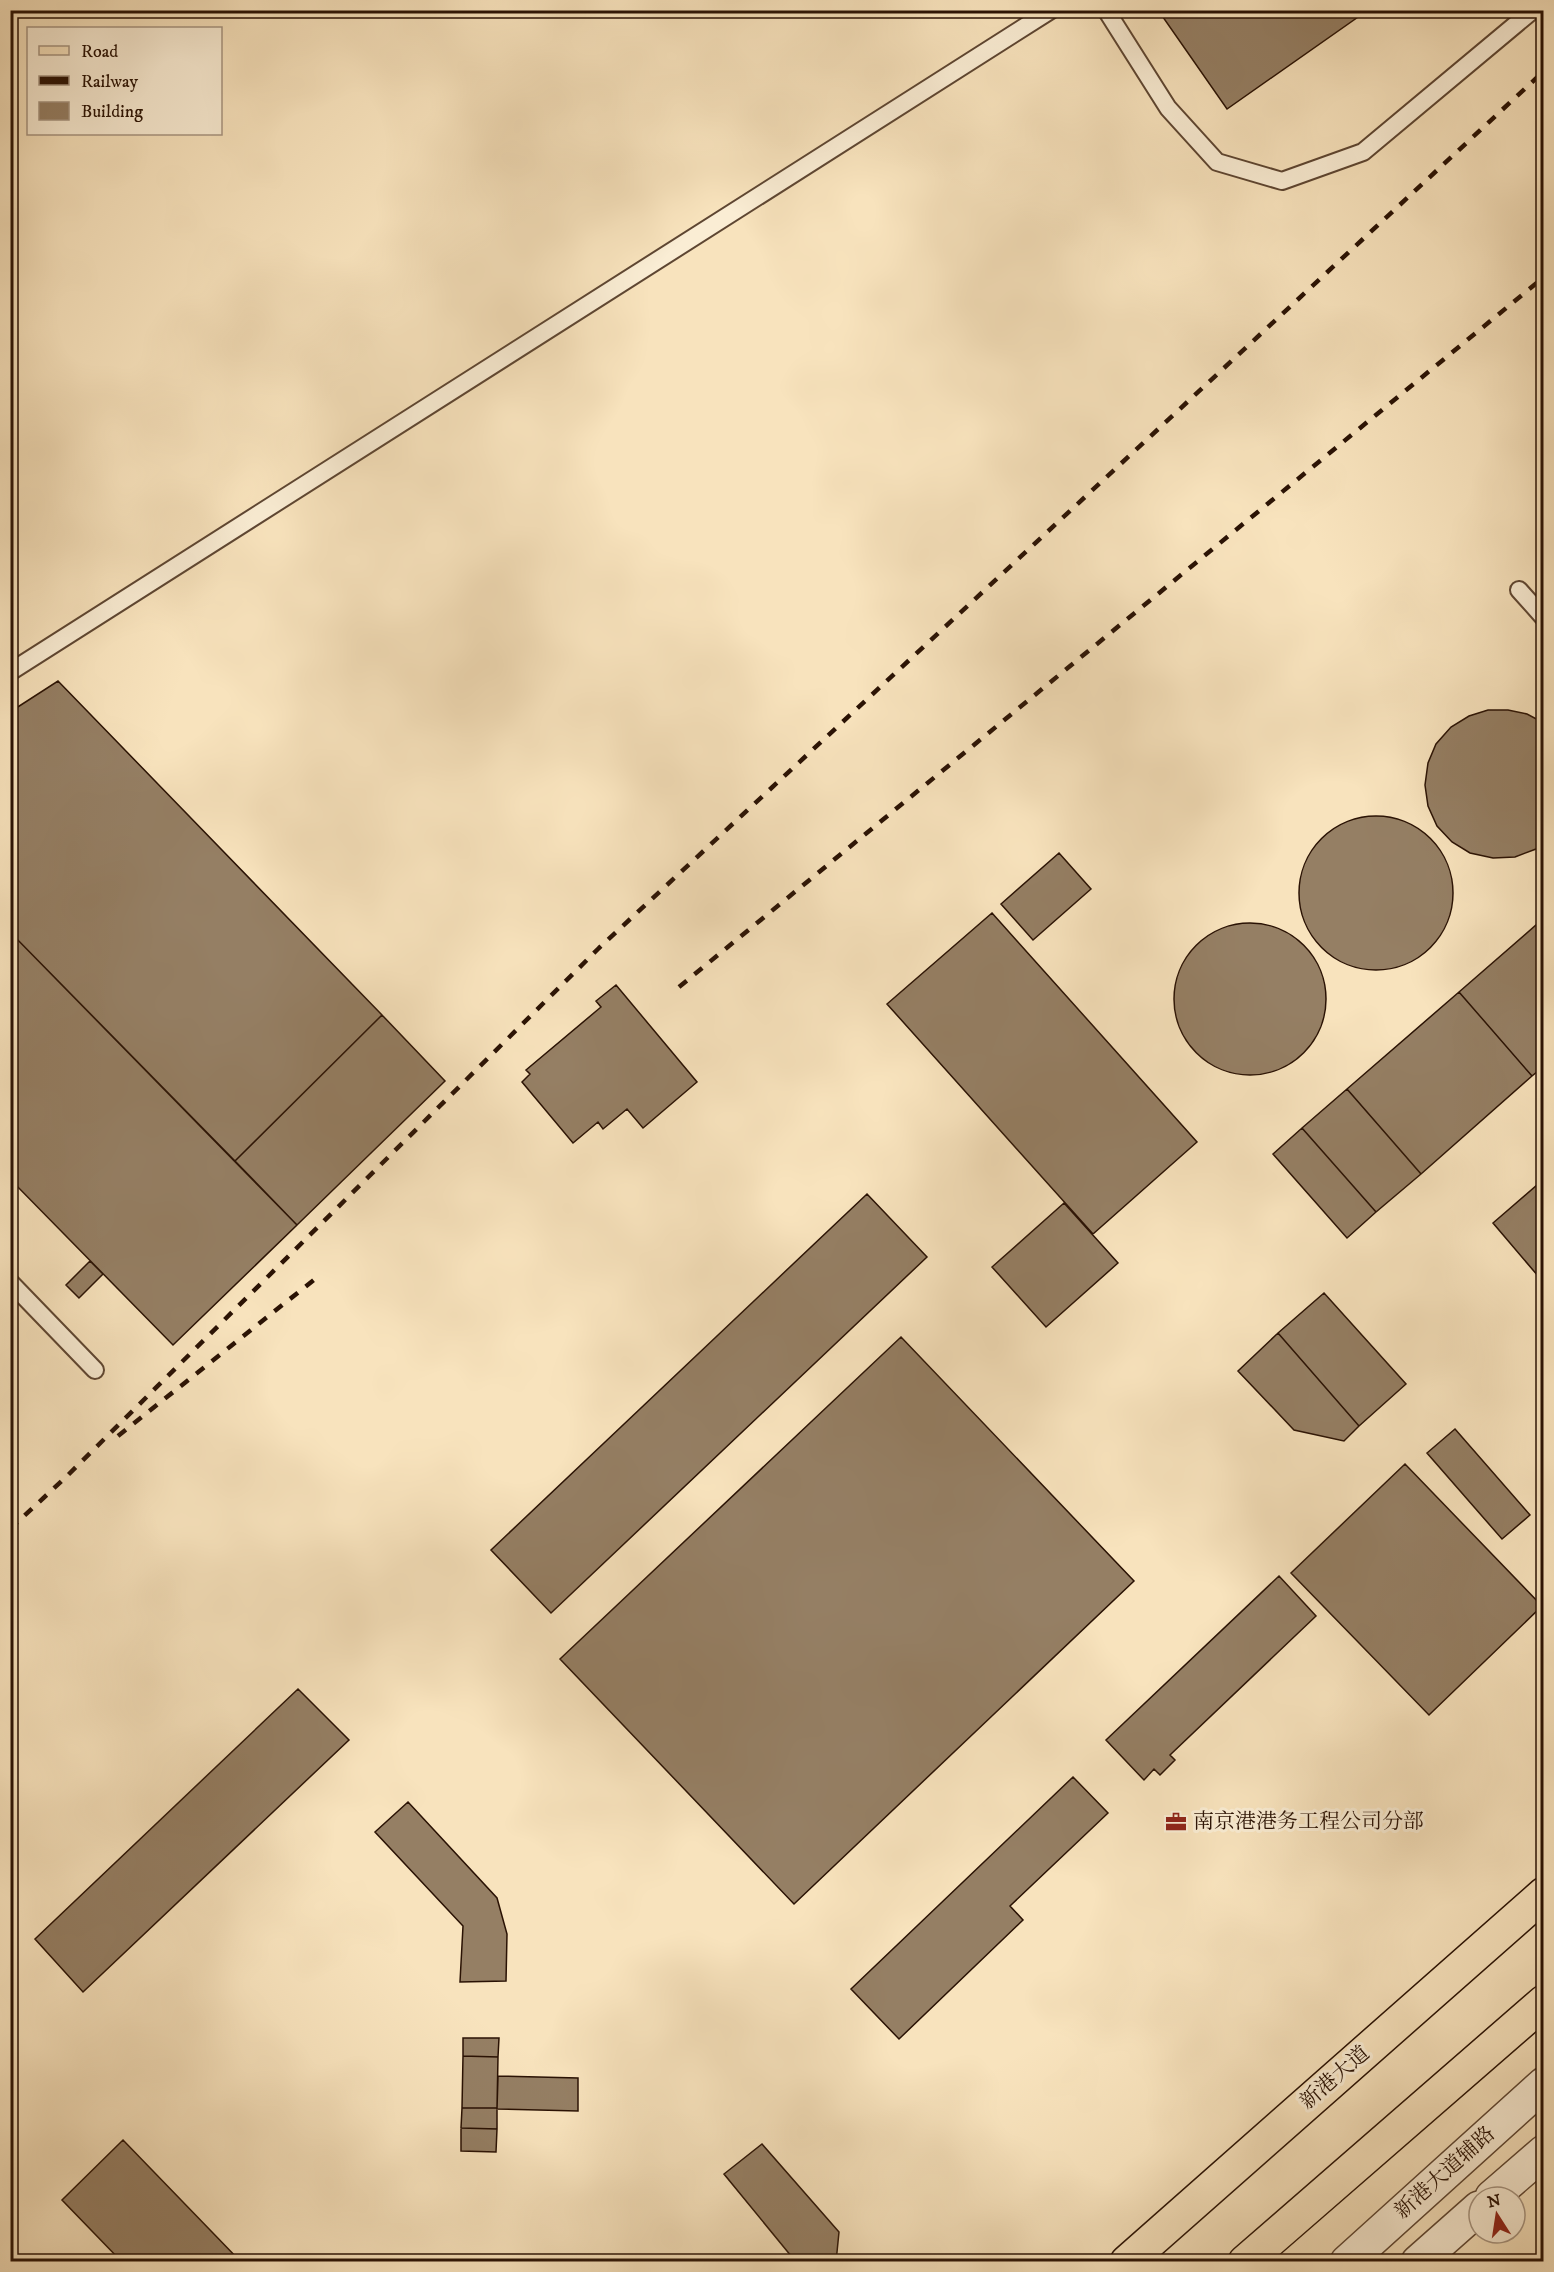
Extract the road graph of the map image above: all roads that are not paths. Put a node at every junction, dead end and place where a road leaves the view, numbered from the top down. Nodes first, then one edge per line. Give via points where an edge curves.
1 (1051, 10) edge
2 (1106, 10) edge
3 (1533, 10) edge
4 (1519, 591) dead end
5 (1544, 618) edge
6 (10, 672) edge
7 (10, 1281) edge
8 (95, 1370) dead end
9 (1544, 1894) edge
10 (1544, 2002) edge
11 (1544, 2085) edge
12 (1544, 2152) edge
13 (1506, 2185) edge
14 (1467, 2219) edge
15 (1128, 2262) edge
16 (1245, 2262) edge
17 (1347, 2262) edge
18 (1418, 2262) edge

1 - 6 lane
2 - 3 lane via 1168,108 1217,162 1282,181 1363,152
4 - 5 lane
7 - 8 lane
9 - 15 main road, 新港大道
10 - 16 main road
11 - 17 street, 新港大道辅路
12 - 13 street
14 - 18 street

